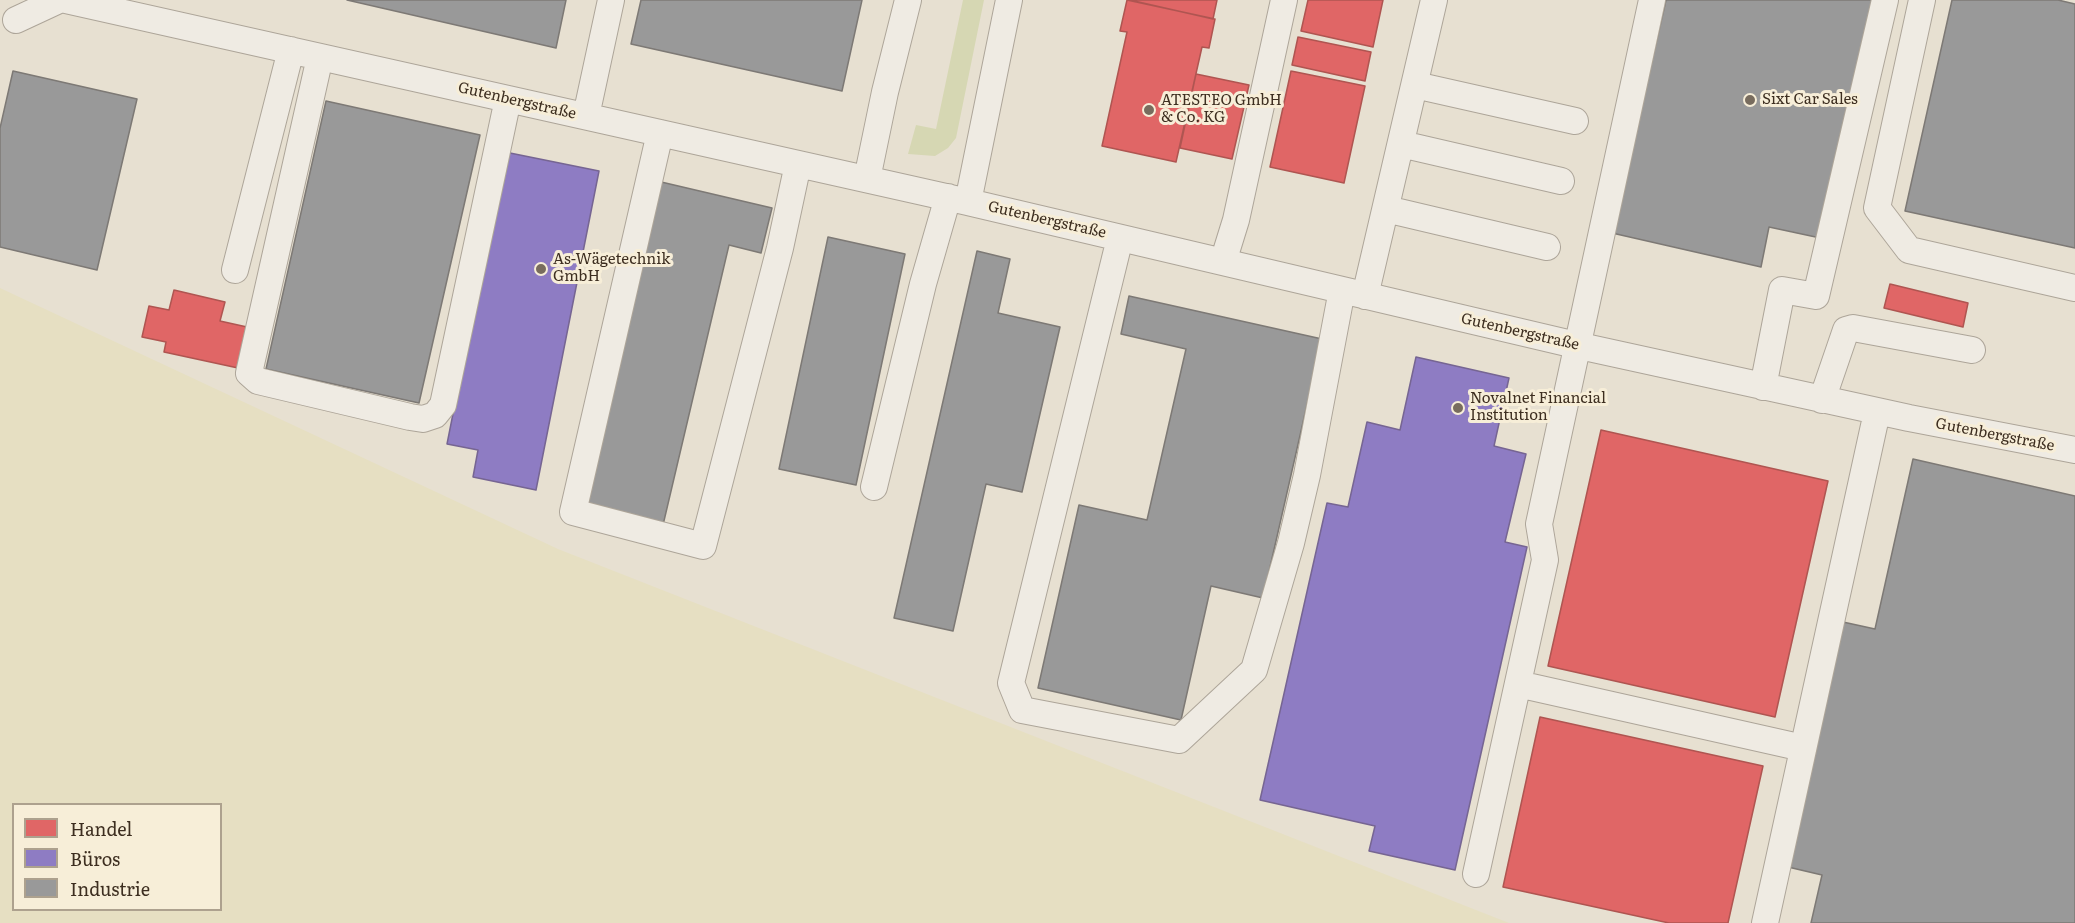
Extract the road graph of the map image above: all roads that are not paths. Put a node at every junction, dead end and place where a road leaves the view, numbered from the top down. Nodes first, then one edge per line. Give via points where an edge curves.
1 (59, 0) edge
2 (66, 0) edge
3 (611, 0) edge
4 (908, 0) edge
5 (1009, 0) edge
6 (1284, 0) edge
7 (1434, 0) edge
8 (1652, 0) edge
9 (1885, 0) edge
10 (1922, 0) edge
11 (16, 20) dead end
12 (291, 50) junction
13 (320, 57) junction
14 (1415, 85) junction
15 (508, 99) junction
16 (586, 116) junction
17 (1575, 121) dead end
18 (660, 133) junction
19 (1401, 144) junction
20 (798, 164) junction
21 (867, 179) junction
22 (1561, 181) dead end
23 (958, 199) junction
24 (1386, 209) junction
25 (1120, 238) junction
26 (1547, 248) dead end
27 (1223, 262) junction
28 (235, 270) dead end
29 (2075, 288) edge
30 (1354, 293) junction
31 (1580, 346) junction
32 (1972, 350) dead end
33 (1763, 387) junction
34 (1822, 400) junction
35 (1877, 412) junction
36 (2075, 450) edge
37 (874, 487) dead end
38 (1518, 684) junction
39 (1803, 748) junction
40 (1476, 874) dead end
41 (1765, 923) edge

1 - 11 street
2 - 12 street, Gutenbergstraße
3 - 16 street
4 - 21 street
5 - 23 street, Gutenbergstraße
6 - 27 street via 1236,220
7 - 14 street
8 - 31 street
9 - 33 street via 1816,296 1782,290
10 - 29 street via 1877,208 1909,250
12 - 13 street, Gutenbergstraße
12 - 28 street
13 - 15 street, Gutenbergstraße
13 - 15 street via 249,373 258,381 410,417 423,419 435,415 443,405
14 - 17 street
14 - 19 street
15 - 16 street, Gutenbergstraße
16 - 18 street, Gutenbergstraße
18 - 20 street, Gutenbergstraße
18 - 20 street via 573,512 702,546 780,248
19 - 22 street
19 - 24 street
20 - 21 street, Gutenbergstraße
21 - 23 street, Gutenbergstraße
23 - 25 street, Gutenbergstraße
23 - 37 street via 923,284
24 - 26 street
24 - 30 street
25 - 27 street, Gutenbergstraße
25 - 30 street via 1011,683 1022,710 1179,740 1254,670 1291,543
27 - 30 street, Gutenbergstraße
30 - 31 street, Gutenbergstraße
31 - 33 street, Gutenbergstraße
31 - 38 street via 1539,524 1545,560
32 - 34 street via 1853,328 1846,330
33 - 34 street, Gutenbergstraße
34 - 35 street, Gutenbergstraße
35 - 36 street, Gutenbergstraße
35 - 39 street
38 - 39 street
38 - 40 street
39 - 41 street

